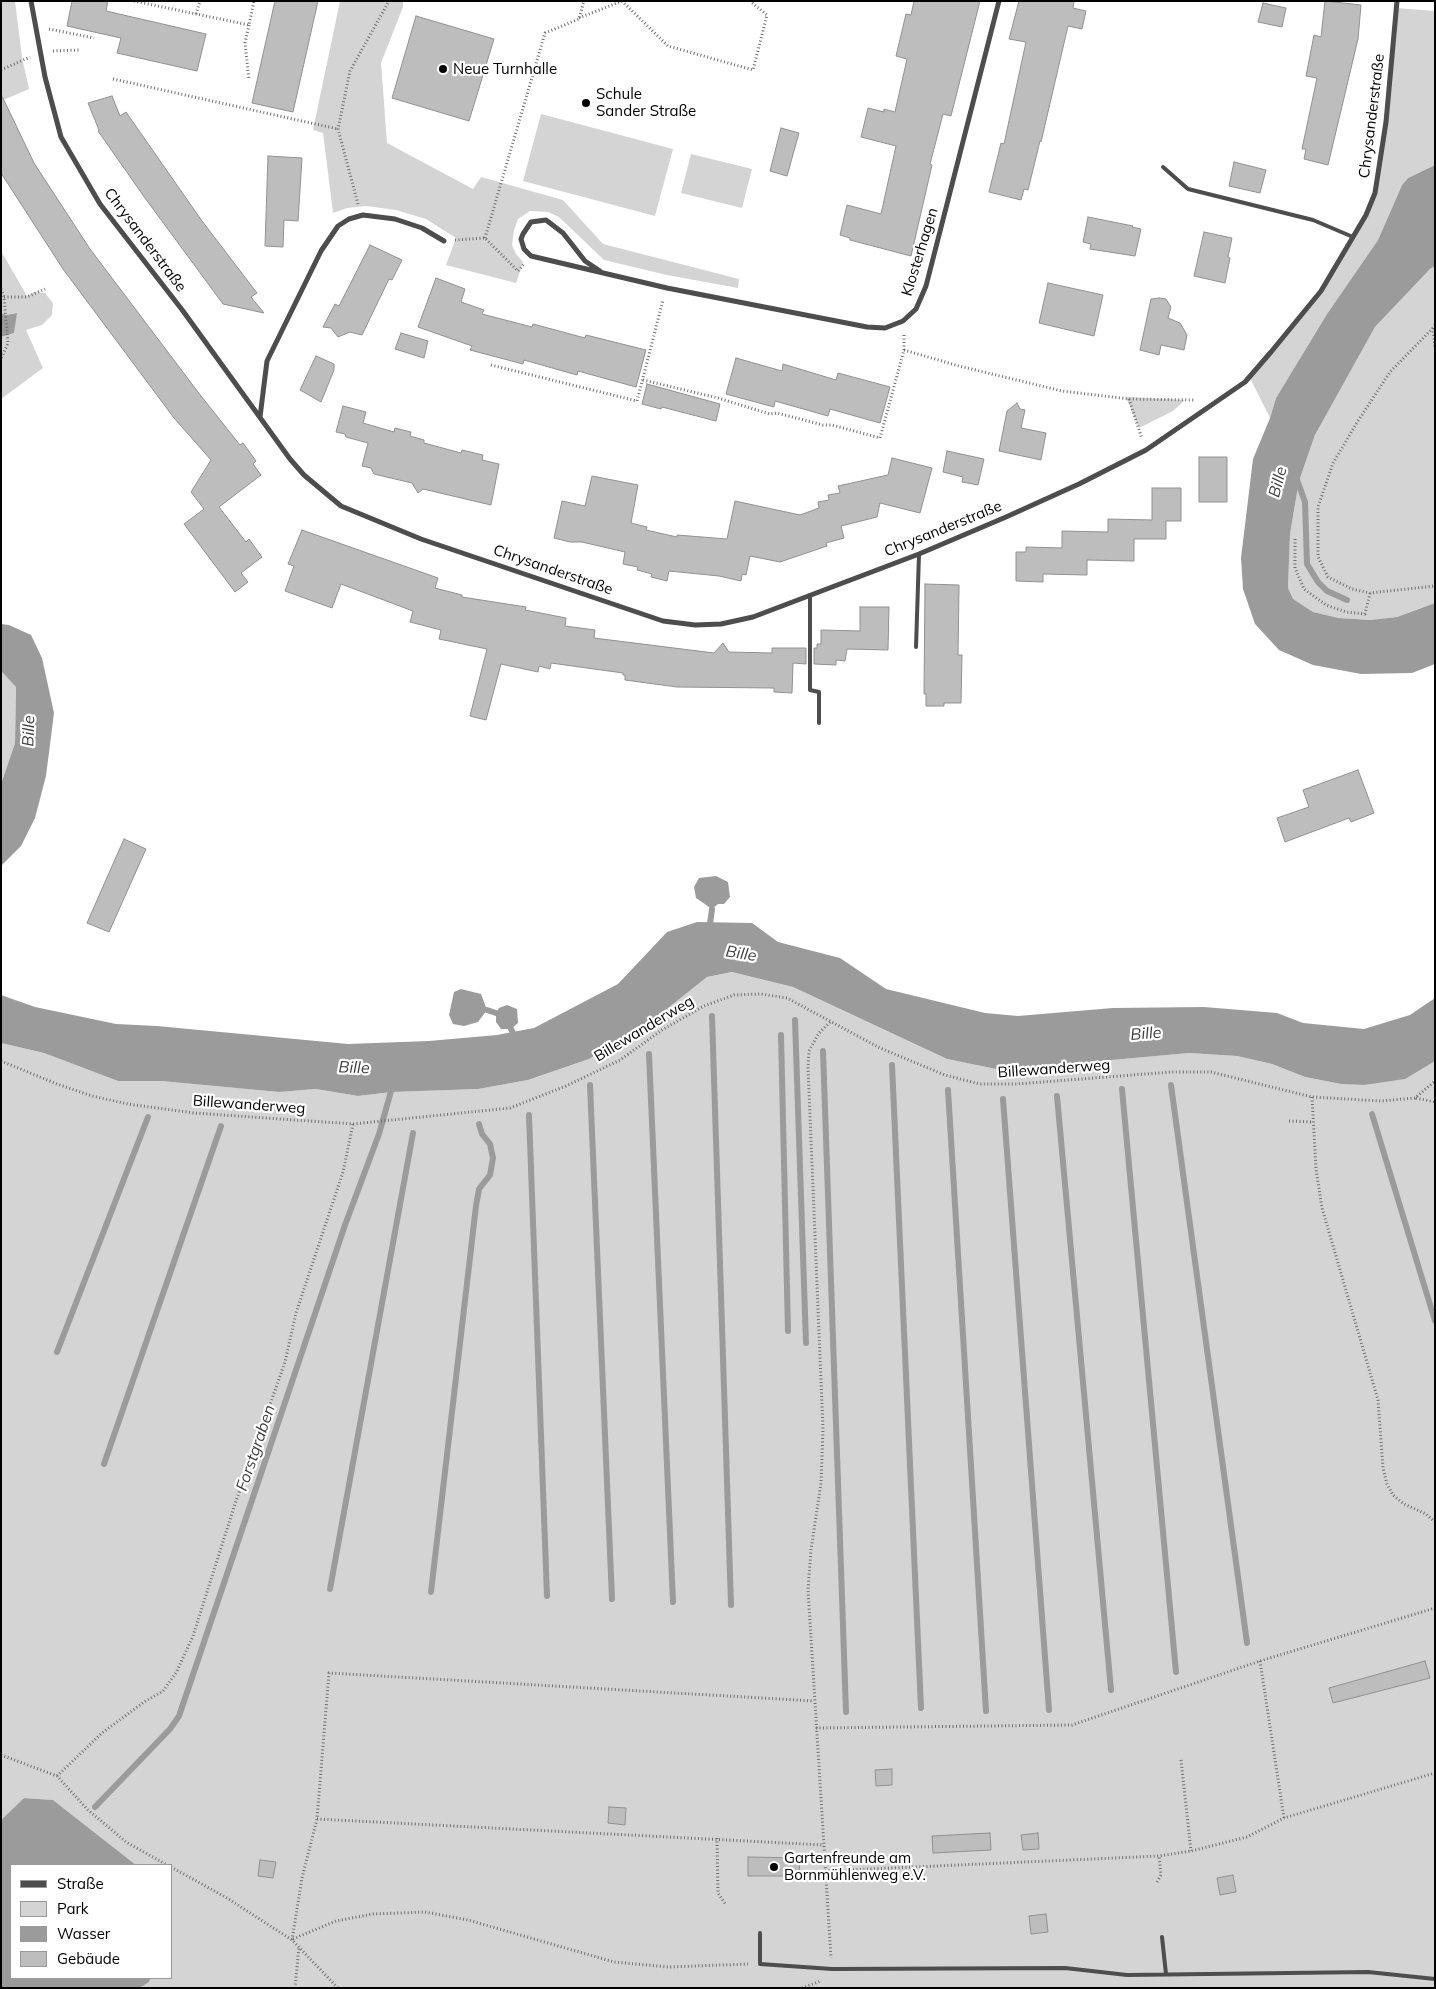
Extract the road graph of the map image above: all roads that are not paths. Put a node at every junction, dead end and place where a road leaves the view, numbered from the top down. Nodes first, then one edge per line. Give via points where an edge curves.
1 (31, 1) edge
2 (999, 1) edge
3 (1396, 1) edge
4 (1163, 167) dead end
5 (1353, 237) junction
6 (444, 241) road end
7 (600, 272) junction
8 (260, 418) junction
9 (919, 554) junction
10 (810, 595) junction
11 (916, 647) dead end
12 (818, 723) dead end
13 (760, 1933) dead end
14 (1162, 1937) dead end
15 (1166, 1974) junction
16 (1435, 1979) edge

1 - 8 street, Chrysanderstraße via 45,77 61,136 100,204
2 - 7 street, Klosterhagen via 926,286 916,309 903,321 885,328 867,327
3 - 5 street, Chrysanderstraße via 1386,122 1375,193
4 - 5 lane via 1188,189 1313,220
5 - 9 street, Chrysanderstraße via 1320,291 1245,382 1146,450 1079,484
6 - 8 street via 422,228 395,219 363,215 349,218 338,226 321,251 267,361
7 - 7 street via 546,220 531,222 523,234 524,249 531,256
8 - 10 street, Chrysanderstraße via 304,476 342,506 421,539 663,621 695,626 721,624 754,616
9 - 10 street, Chrysanderstraße
9 - 11 lane
10 - 12 lane via 810,690 819,692
13 - 15 lane via 760,1964 832,1969 1065,1968 1127,1976
14 - 15 lane
15 - 16 lane via 1368,1972

